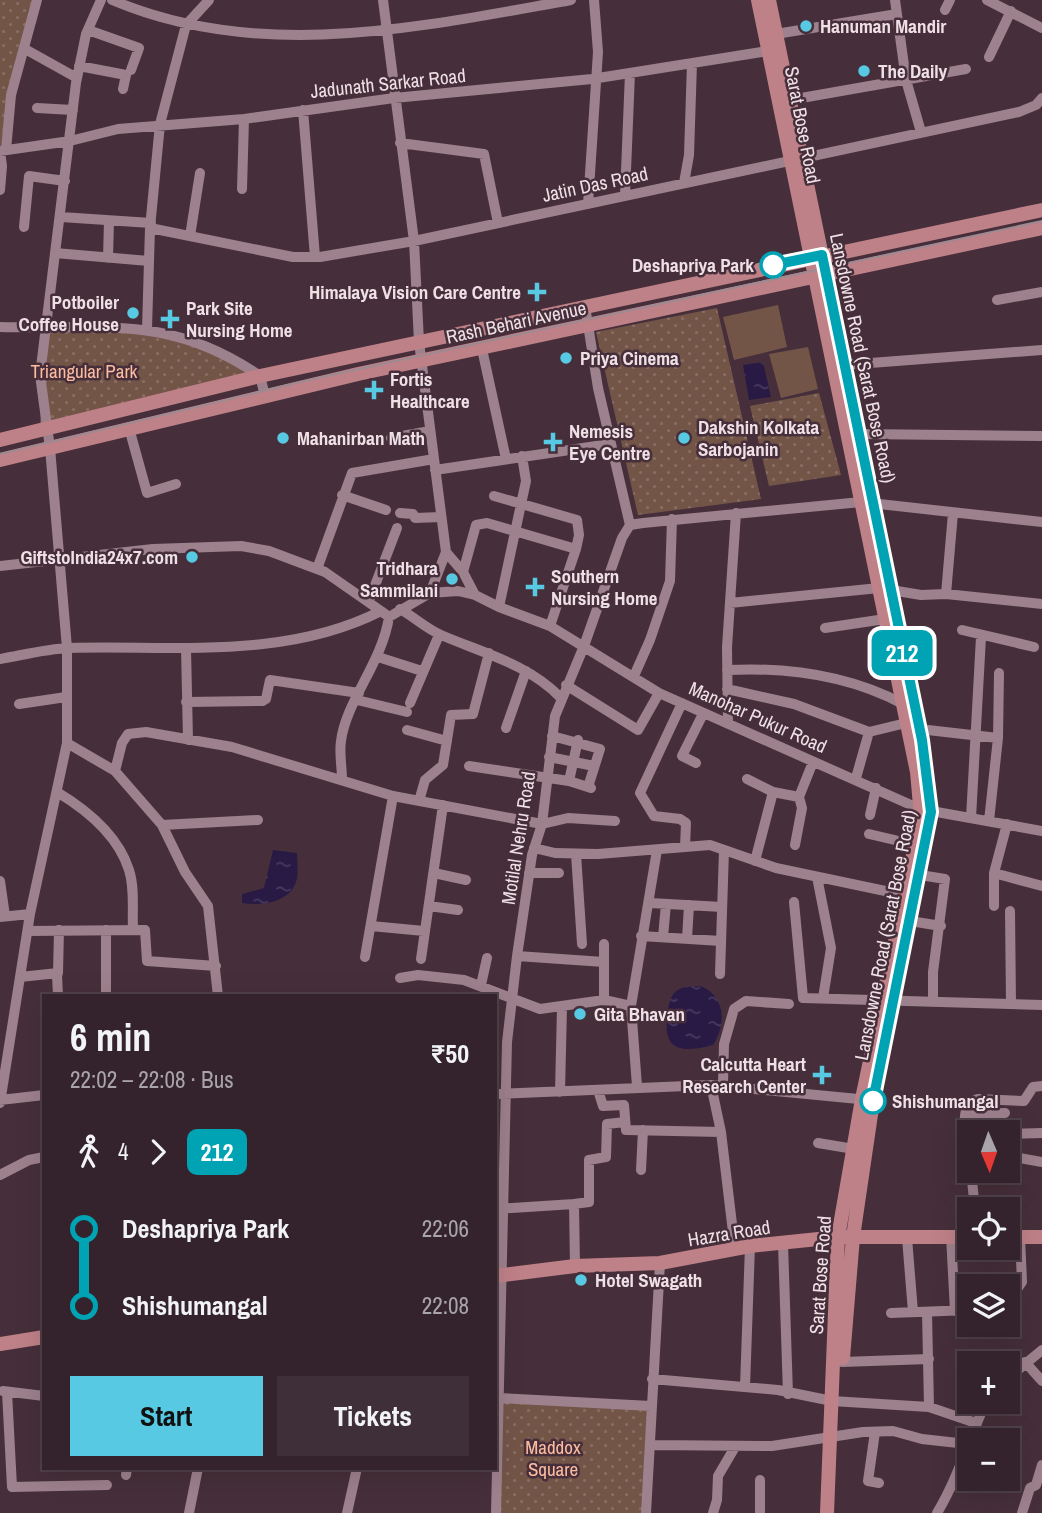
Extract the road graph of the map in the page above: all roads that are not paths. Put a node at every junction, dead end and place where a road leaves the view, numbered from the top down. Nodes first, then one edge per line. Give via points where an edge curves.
1 (37, 0) edge
2 (101, 0) edge
3 (112, 0) edge
4 (209, 0) edge
5 (383, 0) edge
6 (570, 0) edge
7 (594, 0) edge
8 (758, 0) edge
9 (769, 0) edge
10 (895, 0) edge
11 (987, 0) edge
12 (1011, 12) junction
13 (897, 13) junction
14 (186, 25) junction
15 (1042, 28) edge
16 (387, 29) junction
17 (88, 30) junction
18 (776, 34) junction
19 (24, 49) junction
20 (774, 50) junction
21 (989, 57) dead end
22 (692, 63) junction
23 (966, 69) dead end
24 (131, 70) dead end
25 (78, 72) junction
26 (630, 73) junction
27 (597, 78) junction
28 (906, 80) junction
29 (123, 89) dead end
30 (394, 97) junction
31 (1042, 98) edge
32 (790, 100) junction
33 (37, 108) dead end
34 (73, 110) junction
35 (303, 110) junction
36 (244, 119) junction
37 (160, 124) junction
38 (921, 132) junction
39 (70, 141) junction
40 (400, 143) junction
41 (3, 151) edge
42 (795, 159) junction
43 (200, 173) dead end
44 (65, 181) junction
45 (684, 183) junction
46 (242, 189) dead end
47 (0, 190) edge
48 (625, 195) junction
49 (588, 204) junction
50 (1042, 210) edge
51 (61, 217) junction
52 (1004, 217) junction
53 (109, 221) junction
54 (498, 223) junction
55 (150, 225) junction
56 (24, 228) dead end
57 (1042, 228) edge
58 (1008, 235) junction
59 (190, 236) junction
60 (414, 241) junction
61 (55, 253) junction
62 (815, 256) junction
63 (315, 257) junction
64 (108, 258) junction
65 (149, 261) junction
66 (820, 277) junction
67 (1042, 292) edge
68 (998, 299) dead end
69 (585, 306) junction
70 (588, 326) junction
71 (0, 327) edge
72 (44, 328) junction
73 (147, 328) junction
74 (419, 342) junction
75 (482, 349) junction
76 (1042, 350) edge
77 (422, 360) junction
78 (844, 365) junction
79 (260, 376) junction
80 (265, 396) junction
81 (129, 428) junction
82 (46, 429) junction
83 (430, 431) junction
84 (859, 434) junction
85 (1042, 436) edge
86 (391, 438) dead end
87 (0, 440) edge
88 (610, 444) junction
89 (50, 448) junction
90 (523, 456) junction
91 (506, 458) junction
92 (0, 460) edge
93 (435, 464) junction
94 (176, 484) dead end
95 (342, 495) junction
96 (494, 496) dead end
97 (867, 502) junction
98 (521, 505) junction
99 (386, 510) dead end
100 (400, 513) dead end
101 (736, 513) junction
102 (953, 513) junction
103 (441, 517) junction
104 (672, 519) junction
105 (1042, 522) edge
106 (630, 525) junction
107 (397, 528) dead end
108 (514, 530) junction
109 (576, 549) junction
110 (446, 552) junction
111 (57, 558) junction
112 (0, 566) edge
113 (317, 569) junction
114 (463, 572) junction
115 (884, 588) junction
116 (430, 593) junction
117 (946, 594) junction
118 (475, 595) junction
119 (369, 601) junction
120 (730, 603) junction
121 (1042, 604) edge
122 (499, 607) junction
123 (400, 609) junction
124 (385, 614) junction
125 (885, 619) junction
126 (550, 626) junction
127 (825, 628) dead end
128 (962, 630) dead end
129 (439, 635) junction
130 (981, 637) junction
131 (584, 646) junction
132 (1034, 647) dead end
133 (67, 648) junction
134 (186, 648) junction
135 (489, 653) junction
136 (378, 657) junction
137 (0, 659) edge
138 (727, 670) junction
139 (422, 671) junction
140 (526, 671) junction
141 (999, 673) dead end
142 (634, 676) junction
143 (566, 685) junction
144 (727, 689) junction
145 (659, 693) junction
146 (358, 696) junction
147 (66, 697) junction
148 (560, 697) junction
149 (186, 702) junction
150 (682, 703) junction
151 (19, 704) dead end
152 (902, 705) junction
153 (703, 713) junction
154 (728, 723) junction
155 (913, 726) junction
156 (506, 728) dead end
157 (407, 730) dead end
158 (869, 732) junction
159 (974, 734) junction
160 (551, 736) junction
161 (998, 738) junction
162 (188, 740) junction
163 (447, 741) junction
164 (578, 741) junction
165 (67, 743) junction
166 (549, 757) junction
167 (573, 761) junction
168 (813, 762) junction
169 (696, 763) dead end
170 (469, 766) dead end
171 (594, 766) junction
172 (115, 771) junction
173 (547, 778) junction
174 (856, 778) junction
175 (342, 779) junction
176 (747, 779) dead end
177 (569, 781) junction
178 (876, 788) junction
179 (57, 792) junction
180 (773, 792) junction
181 (393, 796) junction
182 (799, 797) junction
183 (419, 801) junction
184 (443, 806) junction
185 (925, 811) junction
186 (870, 815) dead end
187 (971, 818) junction
188 (258, 820) dead end
189 (615, 821) dead end
190 (989, 821) junction
191 (542, 824) junction
192 (1007, 824) junction
193 (1042, 824) edge
194 (162, 825) junction
195 (1042, 831) edge
196 (869, 834) dead end
197 (795, 845) dead end
198 (916, 845) junction
199 (685, 847) junction
200 (534, 848) junction
201 (657, 849) junction
202 (724, 850) junction
203 (576, 854) junction
204 (755, 860) junction
205 (434, 873) junction
206 (529, 873) junction
207 (559, 873) dead end
208 (995, 873) junction
209 (920, 875) junction
210 (817, 877) junction
211 (466, 880) dead end
212 (0, 881) edge
213 (1042, 886) edge
214 (911, 896) junction
215 (794, 902) dead end
216 (650, 903) junction
217 (666, 904) junction
218 (690, 905) junction
219 (429, 906) junction
220 (994, 906) dead end
221 (722, 907) junction
222 (458, 910) dead end
223 (1010, 911) dead end
224 (30, 914) junction
225 (3, 917) edge
226 (910, 921) junction
227 (371, 926) junction
228 (941, 926) junction
229 (133, 929) junction
230 (59, 930) junction
231 (106, 930) junction
232 (27, 931) junction
233 (425, 931) junction
234 (641, 936) junction
235 (663, 937) junction
236 (687, 939) junction
237 (721, 941) junction
238 (582, 944) dead end
239 (604, 944) dead end
240 (517, 956) junction
241 (365, 957) dead end
242 (486, 958) dead end
243 (421, 959) dead end
244 (604, 962) junction
245 (216, 966) junction
246 (720, 974) dead end
247 (57, 975) junction
248 (20, 977) junction
249 (400, 978) dead end
250 (481, 985) junction
251 (58, 994) edge
252 (106, 994) edge
253 (218, 994) edge
254 (512, 998) junction
255 (823, 998) junction
256 (604, 1000) junction
257 (888, 1001) junction
258 (933, 1001) junction
259 (789, 1004) dead end
260 (1011, 1004) junction
261 (1042, 1005) edge
262 (631, 1006) junction
263 (562, 1007) junction
264 (497, 1028) edge
265 (508, 1030) junction
266 (501, 1058) edge
267 (711, 1084) junction
268 (723, 1085) junction
269 (637, 1086) junction
270 (1042, 1086) edge
271 (598, 1090) junction
272 (560, 1092) junction
273 (42, 1095) edge
274 (501, 1095) edge
275 (868, 1100) junction
276 (0, 1101) edge
277 (1005, 1113) dead end
278 (965, 1115) junction
279 (965, 1120) edge
280 (625, 1122) junction
281 (500, 1123) edge
282 (643, 1130) junction
283 (721, 1132) junction
284 (1042, 1133) edge
285 (1020, 1134) edge
286 (818, 1143) dead end
287 (860, 1149) junction
288 (42, 1157) edge
289 (1020, 1158) edge
290 (1042, 1162) edge
291 (641, 1170) dead end
292 (0, 1175) edge
293 (574, 1204) junction
294 (498, 1209) edge
295 (951, 1236) junction
296 (957, 1236) edge
297 (838, 1237) junction
298 (853, 1237) junction
299 (1020, 1237) edge
300 (1042, 1237) edge
301 (907, 1238) junction
302 (783, 1244) junction
303 (750, 1246) junction
304 (735, 1249) junction
305 (1018, 1260) edge
306 (660, 1263) junction
307 (575, 1266) junction
308 (498, 1276) edge
309 (1020, 1285) edge
310 (955, 1311) joint
311 (913, 1312) junction
312 (927, 1312) junction
313 (891, 1313) dead end
314 (42, 1337) edge
315 (498, 1338) edge
316 (0, 1344) edge
317 (1042, 1350) edge
318 (929, 1359) junction
319 (842, 1362) junction
320 (1026, 1362) junction
321 (1020, 1367) edge
322 (652, 1379) junction
323 (1042, 1381) edge
324 (745, 1387) junction
325 (4, 1391) edge
326 (497, 1392) edge
327 (788, 1394) junction
328 (42, 1396) edge
329 (837, 1401) junction
330 (651, 1406) junction
331 (929, 1407) junction
332 (980, 1414) edge
333 (976, 1423) junction
334 (974, 1428) edge
335 (875, 1432) junction
336 (834, 1436) junction
337 (497, 1442) edge
338 (957, 1443) edge
339 (651, 1445) junction
340 (735, 1447) junction
341 (1042, 1465) edge
342 (198, 1470) edge
343 (357, 1470) edge
344 (497, 1470) edge
345 (957, 1478) edge
346 (760, 1480) dead end
347 (879, 1483) dead end
348 (107, 1485) dead end
349 (189, 1513) edge
350 (347, 1513) edge
351 (496, 1513) edge
352 (646, 1513) edge
353 (713, 1513) edge
354 (760, 1513) edge
355 (827, 1513) edge
356 (835, 1513) edge
357 (937, 1513) edge
358 (1022, 1513) edge

1 - 19 street
2 - 17 street
3 - 14 street
4 - 14 street
5 - 16 street
6 - 16 street
7 - 27 street
8 - 20 main road, Sarat Bose Road
9 - 18 main road, Lansdowne Road (Sarat Bose Road)
10 - 13 street
11 - 12 street
12 - 15 street
12 - 21 street
13 - 18 street
13 - 28 street
14 - 16 street via 233,33 324,37
14 - 37 street
16 - 30 street
17 - 24 street via 139,47
17 - 25 street
18 - 20 main road, Lansdowne Road (Sarat Bose Road)
19 - 25 street
19 - 41 street
20 - 22 street, Jadunath Sarkar Road
20 - 32 main road, Lansdowne Road (Sarat Bose Road)
20 - 42 main road, Sarat Bose Road
22 - 26 street, Jadunath Sarkar Road
22 - 45 street
23 - 28 street
25 - 29 street via 126,75
25 - 34 street
26 - 27 street, Jadunath Sarkar Road
26 - 48 street
27 - 30 street, Jadunath Sarkar Road
27 - 49 street
28 - 32 street
28 - 38 street
30 - 35 street, Jadunath Sarkar Road
30 - 40 street
31 - 38 street, Jatin Das Road via 1019,112
32 - 42 main road, Lansdowne Road (Sarat Bose Road)
33 - 34 street
34 - 39 street
35 - 36 street, Jadunath Sarkar Road
35 - 63 street
36 - 37 street, Jadunath Sarkar Road
36 - 46 street
37 - 39 street, Jadunath Sarkar Road
37 - 55 street
38 - 42 street, Jatin Das Road
39 - 41 street, Jadunath Sarkar Road
39 - 44 street
40 - 54 street via 484,154
40 - 60 street
41 - 47 street
42 - 45 street, Jatin Das Road
42 - 62 main road, Lansdowne Road (Sarat Bose Road)
43 - 59 street
44 - 51 street
44 - 56 street via 29,176
45 - 48 street, Jatin Das Road
48 - 49 street, Jatin Das Road
49 - 54 street, Jatin Das Road
50 - 52 main road, Rash Behari Avenue
51 - 53 street, Jatin Das Road
51 - 61 street
52 - 58 main road
52 - 62 main road, Rash Behari Avenue
53 - 55 street, Jatin Das Road
53 - 64 street
54 - 60 street, Jatin Das Road
55 - 59 street, Jatin Das Road
55 - 65 street
57 - 58 main road, Rash Behari Avenue
58 - 66 main road, Rash Behari Avenue
59 - 63 street, Jatin Das Road via 272,254
60 - 63 street, Jatin Das Road
60 - 74 street
61 - 64 street
61 - 72 street
62 - 66 main road, Lansdowne Road (Sarat Bose Road)
62 - 69 main road, Rash Behari Avenue
64 - 65 street
65 - 73 street
66 - 70 main road, Rash Behari Avenue
66 - 78 main road, Lansdowne Road (Sarat Bose Road)
66 - 97 main road, Lansdowne Road (Sarat Bose Road)
67 - 68 street
69 - 70 street
69 - 74 main road, Rash Behari Avenue
70 - 75 main road, Rash Behari Avenue
70 - 88 street
71 - 72 street
72 - 73 street
72 - 82 street via 40,375
73 - 79 street via 215,349
74 - 77 street
74 - 79 main road, Rash Behari Avenue
75 - 77 main road, Rash Behari Avenue
75 - 91 street
76 - 78 street
77 - 80 main road, Rash Behari Avenue
77 - 83 street
78 - 84 main road, Lansdowne Road (Sarat Bose Road)
79 - 80 street
79 - 82 main road, Rash Behari Avenue
80 - 81 main road, Rash Behari Avenue
81 - 89 main road, Rash Behari Avenue
81 - 94 street via 147,493
82 - 87 main road, Rash Behari Avenue
82 - 89 street
83 - 86 street
83 - 93 street
84 - 85 street
84 - 97 main road, Lansdowne Road (Sarat Bose Road)
88 - 90 street
88 - 106 street
89 - 92 main road, Rash Behari Avenue
89 - 111 street
90 - 91 street
90 - 98 street via 526,481
91 - 93 street
93 - 95 street via 357,470
93 - 103 street
95 - 99 street
95 - 113 street
96 - 98 street
97 - 101 street
97 - 102 street
97 - 115 main road, Lansdowne Road (Sarat Bose Road)
98 - 108 street
98 - 109 street via 577,520
100 - 103 street via 415,518
101 - 104 street
101 - 120 street
102 - 105 street
102 - 117 street
103 - 110 street
104 - 106 street
104 - 142 street via 670,580
106 - 131 street, Motilal Nehru Road
107 - 119 street
108 - 109 street
108 - 114 street via 476,524
108 - 122 street
109 - 126 street
110 - 114 street
110 - 116 street
111 - 112 street
111 - 113 street via 219,544 269,551
111 - 133 street
113 - 119 street
114 - 118 street
115 - 117 street
115 - 120 street
115 - 125 main road, Lansdowne Road (Sarat Bose Road)
115 - 155 main road, Lansdowne Road (Sarat Bose Road)
116 - 118 street
116 - 123 street
117 - 121 street
118 - 122 street, Manohar Pukur Road
119 - 124 street
120 - 138 street
122 - 126 street, Manohar Pukur Road
123 - 124 street
123 - 129 street
124 - 134 street via 280,642
124 - 136 street
125 - 127 street
125 - 152 main road, Lansdowne Road (Sarat Bose Road)
126 - 131 street, Manohar Pukur Road
128 - 130 street
129 - 135 street
129 - 139 street
130 - 132 street
130 - 159 street
131 - 142 street, Manohar Pukur Road
131 - 143 street, Motilal Nehru Road
133 - 134 street
133 - 137 street
133 - 147 street
134 - 149 street
135 - 140 street
135 - 163 street via 473,714 451,715
136 - 139 street
136 - 146 street
138 - 144 street
138 - 152 street via 760,668 840,680 870,688
139 - 146 street via 408,707
140 - 148 street
140 - 156 street
141 - 161 street
142 - 145 street, Manohar Pukur Road
143 - 145 street via 638,730
143 - 148 street, Motilal Nehru Road
144 - 154 street
144 - 158 street via 794,704
145 - 150 street, Manohar Pukur Road
146 - 149 street via 270,680 265,700
146 - 175 street via 341,738
147 - 151 street
147 - 165 street
148 - 160 street, Motilal Nehru Road
149 - 162 street
150 - 153 street, Manohar Pukur Road
150 - 199 street via 639,793 654,816 686,823
152 - 155 main road, Lansdowne Road (Sarat Bose Road)
153 - 154 street, Manohar Pukur Road
153 - 169 street via 682,756
154 - 168 street, Manohar Pukur Road
155 - 158 street
155 - 159 street
155 - 185 main road, Lansdowne Road (Sarat Bose Road)
157 - 163 street
158 - 174 street
159 - 161 street
159 - 187 street
160 - 164 street
160 - 166 street, Motilal Nehru Road
161 - 190 street
162 - 172 street via 135,731 122,743
162 - 175 street via 232,747
163 - 183 street via 443,765 425,780
164 - 167 street
164 - 171 street via 600,749
165 - 172 street
165 - 179 street
166 - 167 street
166 - 173 street, Motilal Nehru Road
167 - 171 street
167 - 177 street
168 - 174 street, Manohar Pukur Road
168 - 182 street
170 - 173 street
171 - 177 street via 589,788
172 - 194 street
173 - 177 street
173 - 191 street, Motilal Nehru Road
174 - 178 street, Manohar Pukur Road
175 - 181 street
176 - 180 street
178 - 185 street, Manohar Pukur Road
178 - 186 street
179 - 224 street
179 - 229 street via 93,818 120,851 130,871
180 - 182 street
180 - 204 street
181 - 183 street
181 - 227 street
182 - 197 street via 802,808
183 - 184 street
184 - 191 street
184 - 205 street
185 - 187 street, Manohar Pukur Road
185 - 198 main road, Lansdowne Road (Sarat Bose Road)
185 - 209 main road, Lansdowne Road (Sarat Bose Road)
187 - 190 street, Manohar Pukur Road
188 - 194 street
189 - 191 street via 568,818
190 - 192 street, Manohar Pukur Road
191 - 200 street, Motilal Nehru Road
192 - 195 street, Manohar Pukur Road
192 - 208 street
193 - 195 street
194 - 245 street via 208,906
196 - 198 street
198 - 214 main road, Lansdowne Road (Sarat Bose Road)
199 - 201 street
199 - 202 street via 710,845
200 - 203 street
200 - 206 street, Motilal Nehru Road
201 - 203 street
201 - 216 street
202 - 204 street
202 - 221 street
203 - 238 street
204 - 210 street
205 - 211 street
205 - 219 street
206 - 207 street
206 - 240 street, Motilal Nehru Road
208 - 213 street
208 - 220 street
209 - 214 main road, Lansdowne Road (Sarat Bose Road)
209 - 228 street via 946,879
210 - 214 street
210 - 255 street via 831,948
212 - 225 street
214 - 226 main road, Lansdowne Road (Sarat Bose Road)
214 - 257 main road, Lansdowne Road (Sarat Bose Road)
215 - 255 street via 803,998
216 - 217 street
216 - 234 street
217 - 218 street
217 - 235 street
218 - 221 street
218 - 236 street
219 - 222 street
219 - 233 street
221 - 237 street
223 - 260 street
224 - 225 street
224 - 232 street
226 - 228 street
226 - 257 main road, Lansdowne Road (Sarat Bose Road)
227 - 233 street
227 - 241 street
228 - 258 street
229 - 231 street
229 - 245 street via 145,930 147,961
230 - 231 street
230 - 232 street
230 - 247 street
231 - 252 street
232 - 248 street
233 - 243 street
234 - 235 street
234 - 262 street
235 - 236 street
236 - 237 street
237 - 246 street
239 - 244 street
240 - 244 street
240 - 254 street, Motilal Nehru Road
242 - 250 street
244 - 256 street
245 - 253 street
247 - 248 street
247 - 251 street
248 - 276 street
249 - 250 street via 443,977
250 - 254 street
254 - 263 street via 528,1007
254 - 265 street, Motilal Nehru Road
255 - 257 street
256 - 262 street
256 - 263 street
257 - 258 street
257 - 275 main road, Lansdowne Road (Sarat Bose Road)
258 - 260 street
259 - 268 street via 746,1001 734,1009 723,1044
260 - 261 street
262 - 269 street
263 - 272 street
264 - 265 street
265 - 266 street, Motilal Nehru Road
266 - 274 street, Motilal Nehru Road
267 - 268 street
267 - 269 street
267 - 283 street
268 - 275 street
269 - 271 street
270 - 278 street via 1033,1087 1024,1101 972,1100
271 - 272 street
271 - 280 street via 603,1106 624,1105
272 - 274 street
273 - 276 street
274 - 281 street, Motilal Nehru Road
275 - 287 main road, Lansdowne Road (Sarat Bose Road)
277 - 278 street
278 - 279 street
280 - 282 street via 626,1130
280 - 293 street via 607,1124 606,1157 589,1160 587,1167 589,1202
281 - 294 street, Motilal Nehru Road
282 - 283 street
282 - 291 street
283 - 304 street
284 - 285 street
286 - 287 street
287 - 297 main road, Sarat Bose Road
287 - 298 main road, Lansdowne Road (Sarat Bose Road)
288 - 292 street
289 - 290 street
293 - 294 street
293 - 307 street
294 - 308 street, Motilal Nehru Road
295 - 296 main road, Hazra Road
295 - 301 main road, Hazra Road
295 - 310 street
297 - 298 main road, Hazra Road
297 - 302 main road, Hazra Road
297 - 329 main road, Sarat Bose Road
298 - 301 main road, Hazra Road
298 - 319 main road, Lansdowne Road (Sarat Bose Road)
299 - 300 main road
301 - 311 street
302 - 303 main road, Hazra Road
302 - 327 street
303 - 304 main road, Hazra Road
303 - 324 street
304 - 306 main road, Hazra Road
305 - 309 street
306 - 307 main road, Hazra Road
306 - 322 street
307 - 308 main road, Hazra Road
308 - 315 street, Motilal Nehru Road
310 - 312 street
311 - 312 street
311 - 313 street
312 - 318 street
314 - 316 main road
315 - 326 street, Motilal Nehru Road
317 - 320 street
318 - 319 street
318 - 331 street
319 - 329 main road, Lansdowne Road (Sarat Bose Road)
320 - 321 street
320 - 323 street
322 - 324 street
322 - 330 street
324 - 327 street
325 - 328 street
325 - 348 street via 12,1487
326 - 330 street
326 - 337 street, Motilal Nehru Road
327 - 329 street
329 - 331 street
329 - 336 main road, Lansdowne Road (Sarat Bose Road)
330 - 339 street
331 - 333 street
332 - 333 street
333 - 334 street
335 - 336 street
335 - 338 street
335 - 347 street via 868,1481
336 - 340 street
336 - 355 main road
336 - 356 main road, Lansdowne Road (Sarat Bose Road)
339 - 340 street
339 - 352 street
340 - 353 street via 718,1476
341 - 358 street
342 - 349 street
343 - 350 street
344 - 351 street, Motilal Nehru Road
345 - 357 street
346 - 354 street

